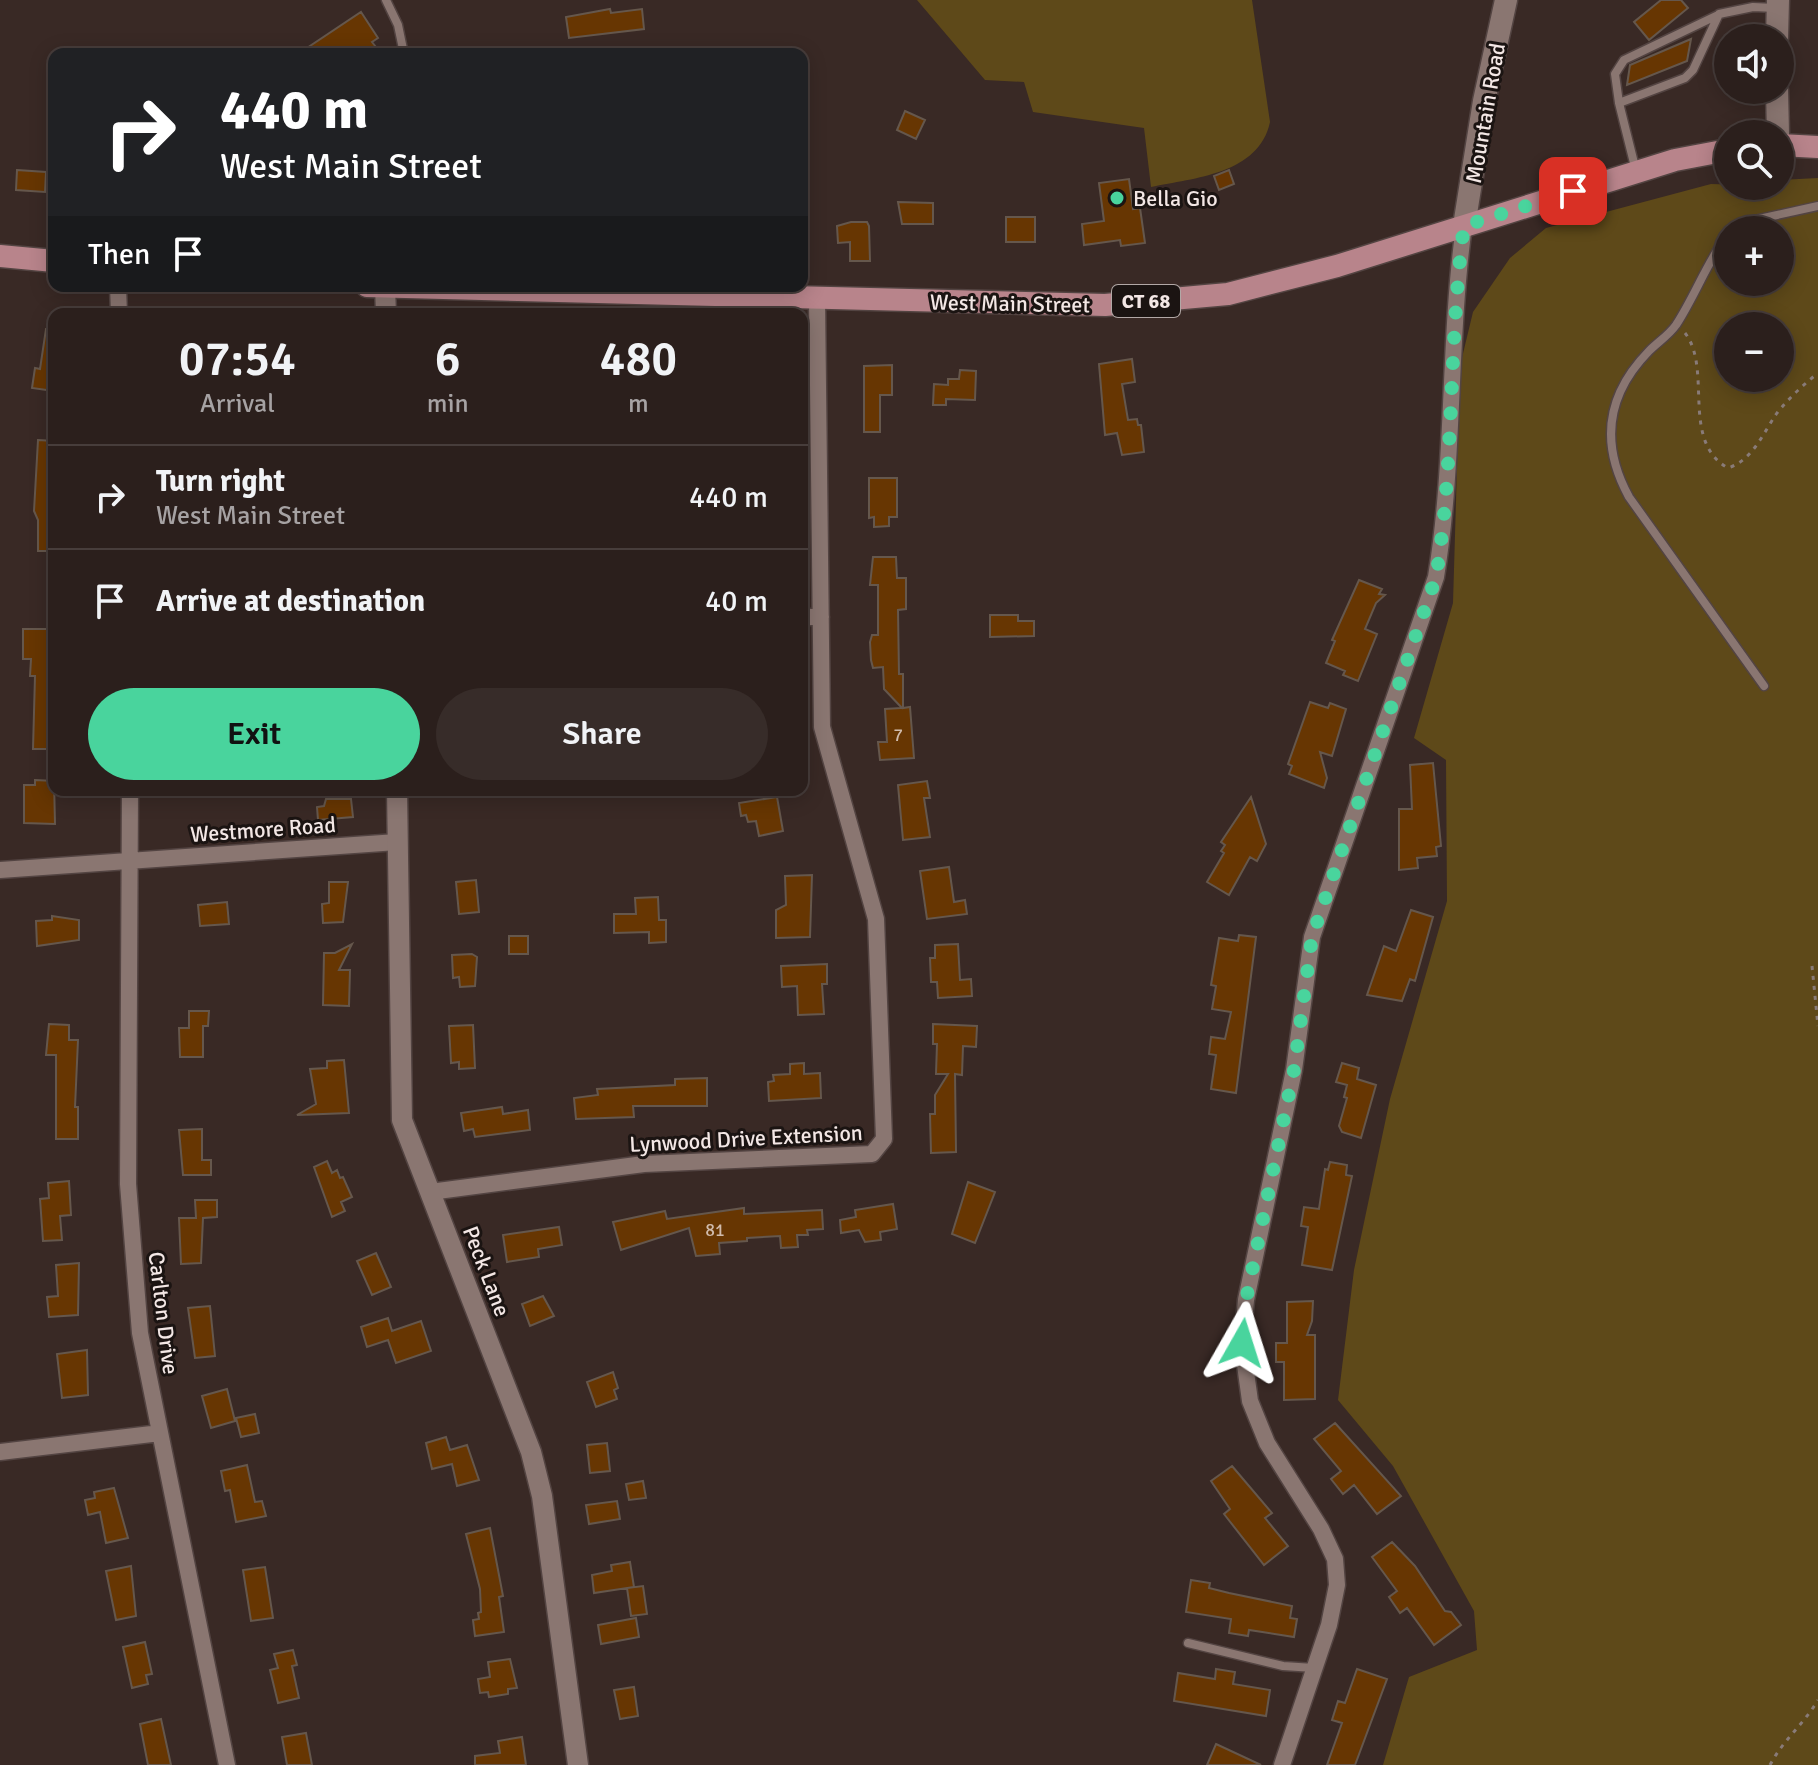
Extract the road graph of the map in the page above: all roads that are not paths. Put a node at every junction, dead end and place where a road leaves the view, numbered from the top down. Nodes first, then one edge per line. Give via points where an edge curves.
1 (386, 0) edge
2 (1506, 0) edge
3 (1777, 4) edge
4 (1719, 14) junction
5 (403, 48) edge
6 (1619, 103) junction
7 (1794, 146) edge
8 (1818, 147) edge
9 (1714, 153) edge
10 (1636, 172) junction
11 (1818, 206) edge
12 (1772, 216) edge
13 (1464, 226) junction
14 (0, 256) edge
15 (1714, 259) edge
16 (48, 260) edge
17 (575, 292) edge
18 (817, 300) junction
19 (808, 617) edge
20 (821, 617) junction
21 (1764, 686) dead end
22 (130, 796) edge
23 (397, 796) edge
24 (397, 842) junction
25 (131, 860) junction
26 (0, 870) edge
27 (430, 1192) junction
28 (160, 1433) junction
29 (0, 1452) edge
30 (1188, 1643) dead end
31 (1315, 1668) junction
32 (227, 1765) edge
33 (578, 1765) edge
34 (1282, 1765) edge

1 - 5 lane
2 - 13 main road, Mountain Road
3 - 4 lane
4 - 6 lane via 1685,78
4 - 6 lane via 1624,60 1615,74
6 - 10 lane
7 - 8 main road
9 - 10 main road, West Main Street / CT 68
10 - 13 main road, West Main Street / CT 68
11 - 12 lane
13 - 18 main road, West Main Street / CT 68 via 1228,294 1105,305
13 - 31 street via 1444,533 1436,577 1312,937 1294,1070 1245,1314 1243,1373 1250,1401 1267,1443 1335,1559 1337,1585
14 - 16 main road
15 - 21 lane via 1676,326 1624,383 1612,412 1610,441 1616,472
17 - 18 main road, West Main Street / CT 68
18 - 20 street, Lynwood Drive Extension
19 - 20 street
20 - 27 street, Lynwood Drive Extension via 822,727 876,919 884,1139 872,1154 644,1164
22 - 25 street
23 - 24 street, Peck Lane
24 - 25 street, Westmore Road
24 - 27 street, Peck Lane via 402,1120
25 - 26 street, Westmore Road
25 - 28 street, Carlton Drive via 128,1184 140,1333
27 - 33 street, Peck Lane via 531,1452 542,1496
28 - 29 street
28 - 32 street, Carlton Drive
30 - 31 lane via 1283,1666
31 - 34 street

